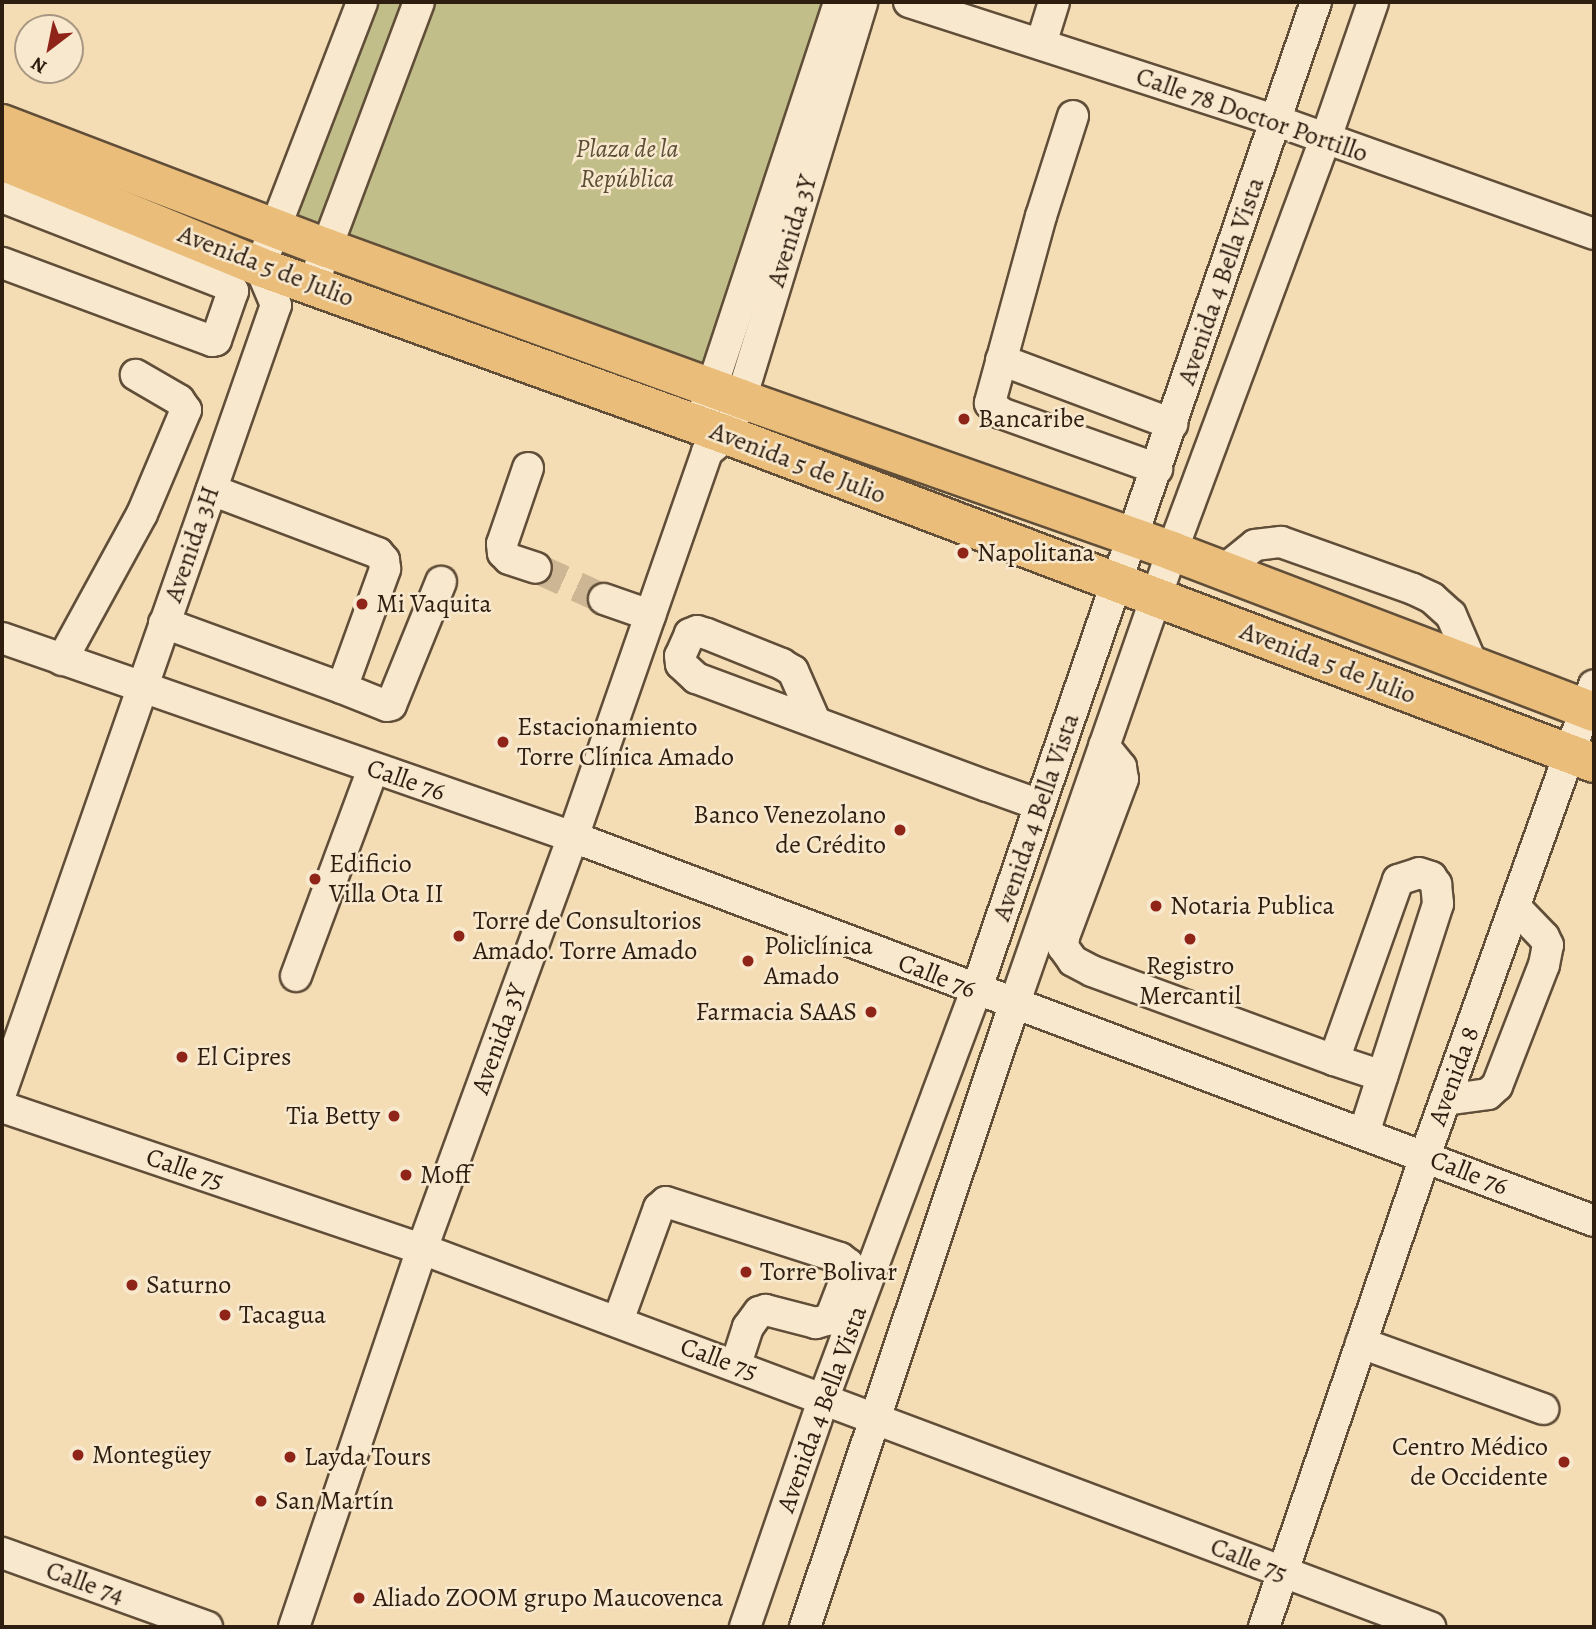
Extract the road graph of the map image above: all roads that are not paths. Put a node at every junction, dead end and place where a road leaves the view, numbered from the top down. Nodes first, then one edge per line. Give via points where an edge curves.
1 (362, 2) edge
2 (419, 2) edge
3 (839, 2) edge
4 (862, 2) edge
5 (909, 2) edge
6 (1054, 2) edge
7 (1316, 2) edge
8 (1373, 2) edge
9 (990, 14) edge
10 (1041, 44) junction
11 (1073, 116) dead end
12 (1277, 121) junction
13 (2, 124) edge
14 (1326, 138) junction
15 (2, 161) edge
16 (791, 189) junction
17 (2, 197) edge
18 (274, 228) junction
19 (1594, 234) edge
20 (327, 248) junction
21 (2, 263) edge
22 (260, 267) junction
23 (313, 285) junction
24 (276, 305) junction
25 (1001, 360) junction
26 (136, 375) dead end
27 (726, 394) junction
28 (1172, 424) junction
29 (711, 438) junction
30 (528, 468) dead end
31 (1157, 469) junction
32 (211, 490) junction
33 (1132, 538) junction
34 (1172, 551) junction
35 (536, 568) tunnel mouth
36 (1223, 571) junction
37 (441, 582) dead end
38 (1116, 583) junction
39 (1157, 598) junction
40 (604, 599) tunnel mouth
41 (650, 615) junction
42 (164, 622) junction
43 (2, 638) edge
44 (62, 660) junction
45 (1473, 666) junction
46 (141, 688) junction
47 (342, 688) junction
48 (1592, 702) edge
49 (815, 722) dead end
50 (1104, 746) junction
51 (1582, 759) edge
52 (373, 768) junction
53 (1040, 805) junction
54 (573, 837) junction
55 (1515, 907) junction
56 (296, 975) dead end
57 (976, 991) junction
58 (1014, 1005) junction
59 (1334, 1060) junction
60 (1382, 1076) junction
61 (2, 1090) edge
62 (1445, 1100) junction
63 (2, 1107) edge
64 (1364, 1133) junction
65 (1425, 1156) junction
66 (1594, 1221) edge
67 (422, 1249) junction
68 (618, 1321) junction
69 (1361, 1343) junction
70 (736, 1365) junction
71 (824, 1397) junction
72 (1543, 1409) dead end
73 (877, 1417) junction
74 (2, 1553) edge
75 (1283, 1573) junction
76 (207, 1627) edge
77 (293, 1627) edge
78 (745, 1627) edge
79 (805, 1627) edge
80 (1264, 1627) edge
81 (1430, 1627) edge

1 - 18 street
2 - 20 street
3 - 16 street, Avenida 3Y
4 - 16 street, Avenida 3Y
5 - 9 street, Calle 78 Doctor Portillo
6 - 10 street
7 - 12 street, Avenida 4 Bella Vista
8 - 14 street, Avenida 4 Bella Vista
9 - 10 street, Calle 78 Doctor Portillo
10 - 12 street, Calle 78 Doctor Portillo
11 - 25 street
12 - 14 street, Calle 78 Doctor Portillo
12 - 28 street, Avenida 4 Bella Vista
13 - 18 main road, Avenida 5 de Julio
14 - 19 street, Calle 78 Doctor Portillo
14 - 34 street, Avenida 4 Bella Vista
15 - 22 main road, Avenida 5 de Julio
16 - 27 street, Avenida 3Y
17 - 21 street via 228,285 233,291 212,341
18 - 20 main road, Avenida 5 de Julio
18 - 22 street
20 - 23 street
20 - 27 main road, Avenida 5 de Julio
22 - 23 main road, Avenida 5 de Julio
22 - 24 street
23 - 24 street
23 - 29 main road, Avenida 5 de Julio
24 - 32 street, Avenida 3H
25 - 28 street
25 - 31 street via 990,403 994,409
26 - 44 street via 179,400 186,410 142,514
27 - 29 street, Avenida 3Y
27 - 33 main road, Avenida 5 de Julio
28 - 31 street, Avenida 4 Bella Vista
29 - 38 main road, Avenida 5 de Julio
29 - 41 street, Avenida 3Y
30 - 35 street via 502,544 509,559
31 - 33 street, Avenida 4 Bella Vista
32 - 42 street, Avenida 3H
32 - 47 street via 378,553 384,560 385,569
33 - 34 main road, Avenida 5 de Julio
33 - 38 street, Avenida 4 Bella Vista
34 - 36 main road, Avenida 5 de Julio
34 - 39 street, Avenida 4 Bella Vista
36 - 45 main road, Avenida 5 de Julio
36 - 45 street via 1255,545 1282,542 1413,589 1445,607 1457,623
37 - 47 street via 391,705
38 - 39 main road, Avenida 5 de Julio
38 - 53 street, Avenida 4 Bella Vista
39 - 50 street, Avenida 4 Bella Vista
39 - 51 main road, Avenida 5 de Julio
40 - 41 street
41 - 54 street, Avenida 3Y
42 - 46 street, Avenida 3H
42 - 47 street
43 - 44 street, Calle 76
44 - 46 street, Calle 76
45 - 48 main road, Avenida 5 de Julio
46 - 52 street, Calle 76
46 - 61 street, Avenida 3H
48 - 51 street, Avenida 8
49 - 53 street
50 - 58 street, Avenida 4 Bella Vista
50 - 59 street via 1121,767 1123,779 1064,937 1067,955 1093,971
51 - 55 street, Avenida 8
52 - 54 street, Calle 76
52 - 56 street
53 - 57 street, Avenida 4 Bella Vista
54 - 57 street, Calle 76
54 - 67 street, Avenida 3Y
55 - 62 street, Avenida 8
55 - 62 street via 1548,945 1544,965 1497,1087 1488,1094
57 - 58 street, Calle 76
57 - 71 street, Avenida 4 Bella Vista
58 - 64 street, Calle 76
58 - 73 street, Avenida 4 Bella Vista
59 - 60 street
59 - 60 street via 1393,888 1405,875 1426,874 1436,884 1438,904
60 - 64 street
62 - 65 street, Avenida 8
63 - 67 street, Calle 75
64 - 65 street, Calle 76
65 - 66 street, Calle 76
65 - 69 street, Avenida 8
67 - 68 street, Calle 75
67 - 77 street, Avenida 3Y
68 - 70 street, Calle 75
68 - 70 street via 659,1208 666,1202 848,1264 830,1320 816,1323 760,1312 748,1327
69 - 72 street
69 - 75 street, Avenida 8
70 - 71 street, Calle 75
71 - 73 street, Calle 75
71 - 78 street, Avenida 4 Bella Vista
73 - 75 street, Calle 75
73 - 79 street, Avenida 4 Bella Vista
74 - 76 street, Calle 74
75 - 80 street, Avenida 8
75 - 81 street, Calle 75

